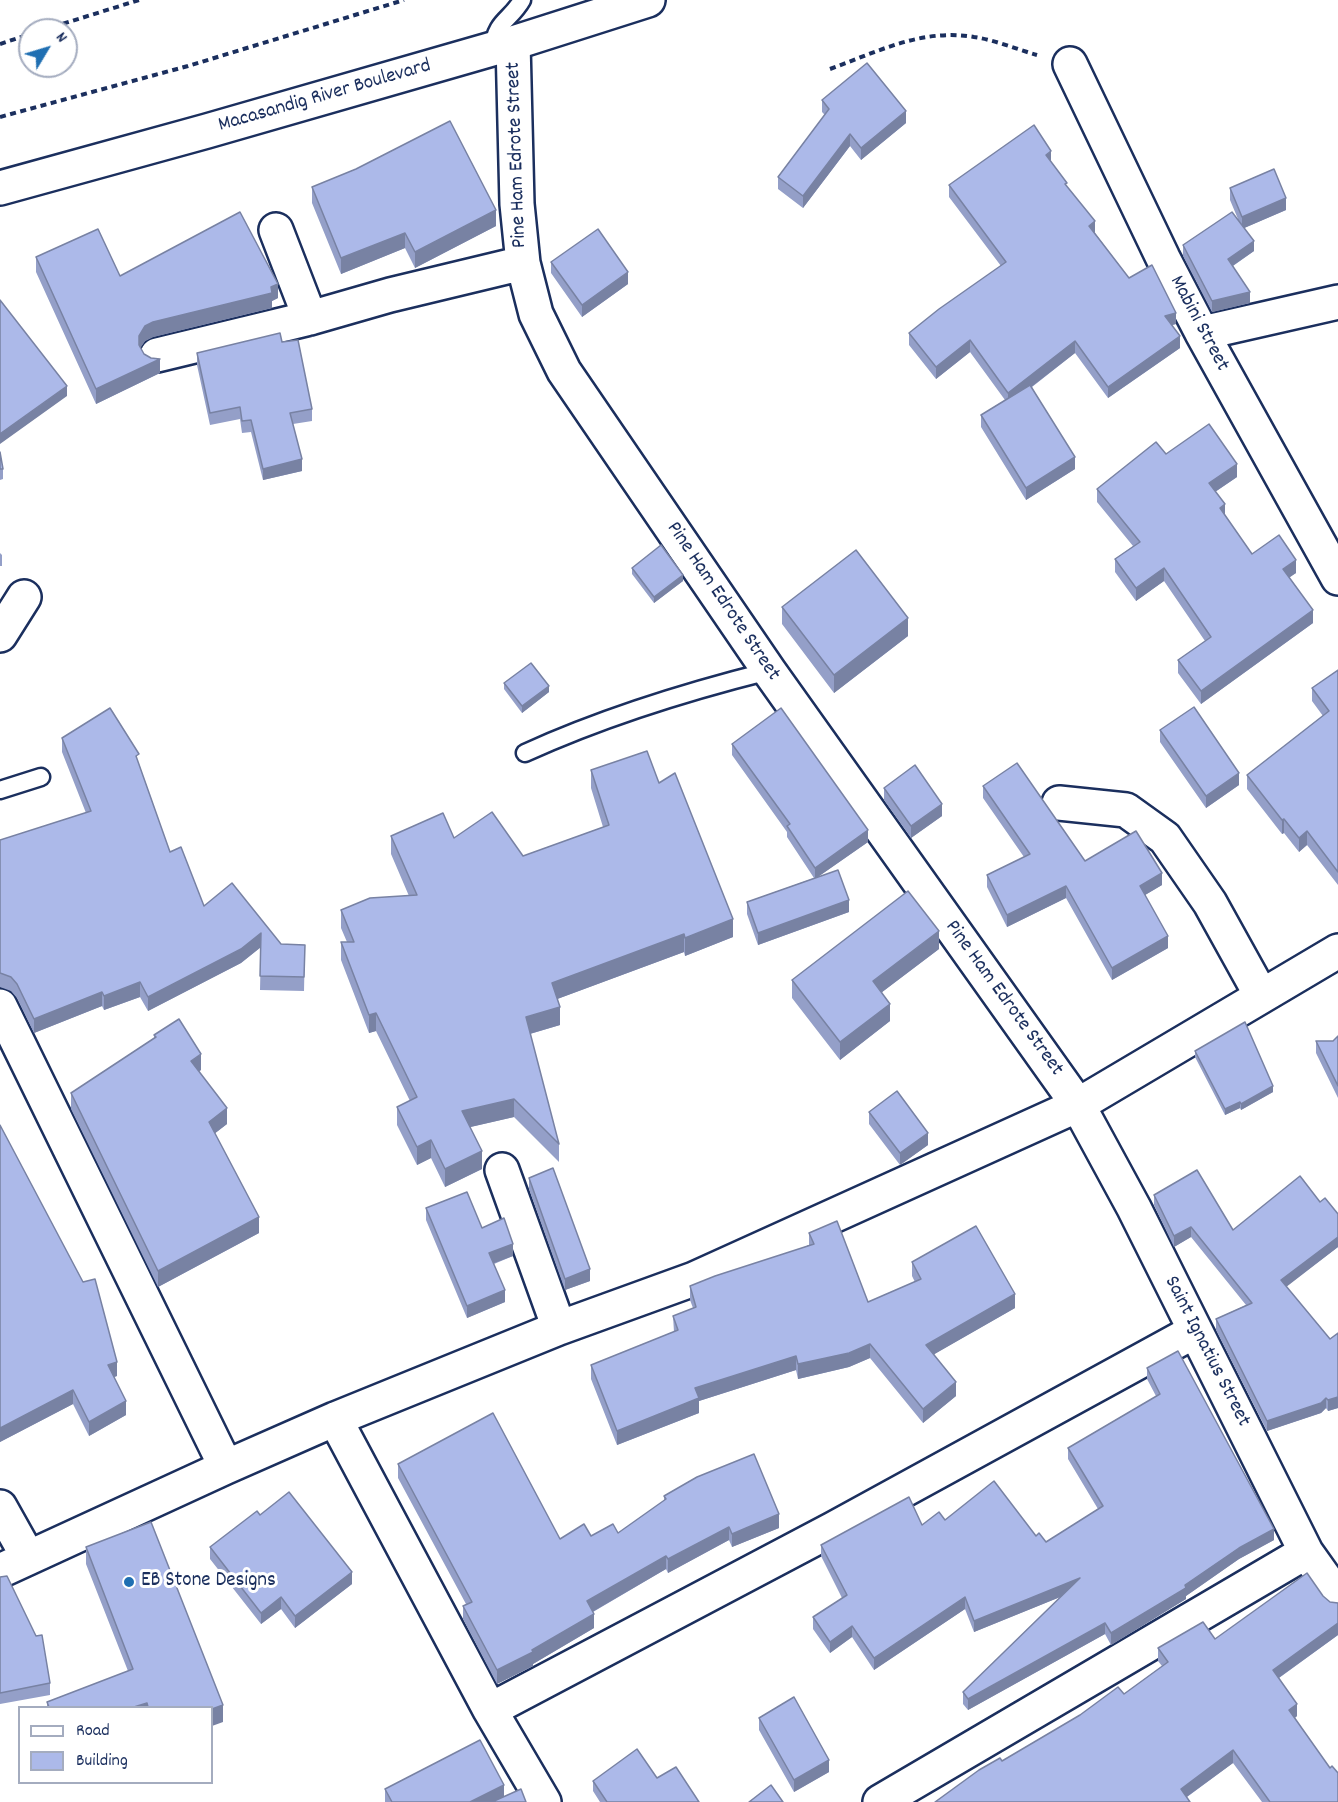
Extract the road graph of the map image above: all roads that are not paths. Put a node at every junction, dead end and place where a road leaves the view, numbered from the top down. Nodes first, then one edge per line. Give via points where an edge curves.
1 (522, 0) edge
2 (648, 0) edge
3 (503, 46) junction
4 (1070, 64) road end
5 (0, 188) edge
6 (276, 230) dead end
7 (523, 263) junction
8 (1338, 303) edge
9 (310, 318) junction
10 (1202, 333) junction
11 (157, 355) dead end
12 (1338, 578) edge
13 (24, 597) dead end
14 (0, 635) edge
15 (768, 671) junction
16 (525, 753) dead end
17 (41, 777) dead end
18 (0, 790) edge
19 (1059, 803) dead end
20 (1338, 951) edge
21 (1261, 995) junction
22 (0, 1006) edge
23 (1078, 1105) junction
24 (501, 1170) dead end
25 (559, 1328) junction
26 (1195, 1331) junction
27 (335, 1419) junction
28 (226, 1467) junction
29 (0, 1507) edge
30 (1306, 1552) junction
31 (14, 1564) edge
32 (1338, 1597) edge
33 (490, 1710) junction
34 (544, 1802) edge
35 (880, 1802) edge

1 - 3 lane via 494,35
2 - 3 street, Macasandig River Boulevard
3 - 5 street, Macasandig River Boulevard
3 - 7 street, Pine Ham Edrote Street
4 - 10 street, Mabini Street
6 - 9 street
7 - 9 street
7 - 15 street, Pine Ham Edrote Street via 536,314 564,371
8 - 10 street
9 - 11 street
10 - 12 street, Mabini Street
13 - 14 street
15 - 16 lane via 624,712
15 - 23 street, Pine Ham Edrote Street
17 - 18 lane
19 - 21 street via 1126,810 1165,838 1210,903
20 - 21 street
21 - 23 street
22 - 28 street
23 - 25 street via 694,1278
23 - 26 street, Saint Ignatius Street
24 - 25 street
25 - 27 street
26 - 30 street, Saint Ignatius Street
26 - 33 street
27 - 28 street
27 - 33 street
28 - 31 street
29 - 31 street
30 - 32 street, Saint Ignatius Street
30 - 35 street
33 - 34 street

